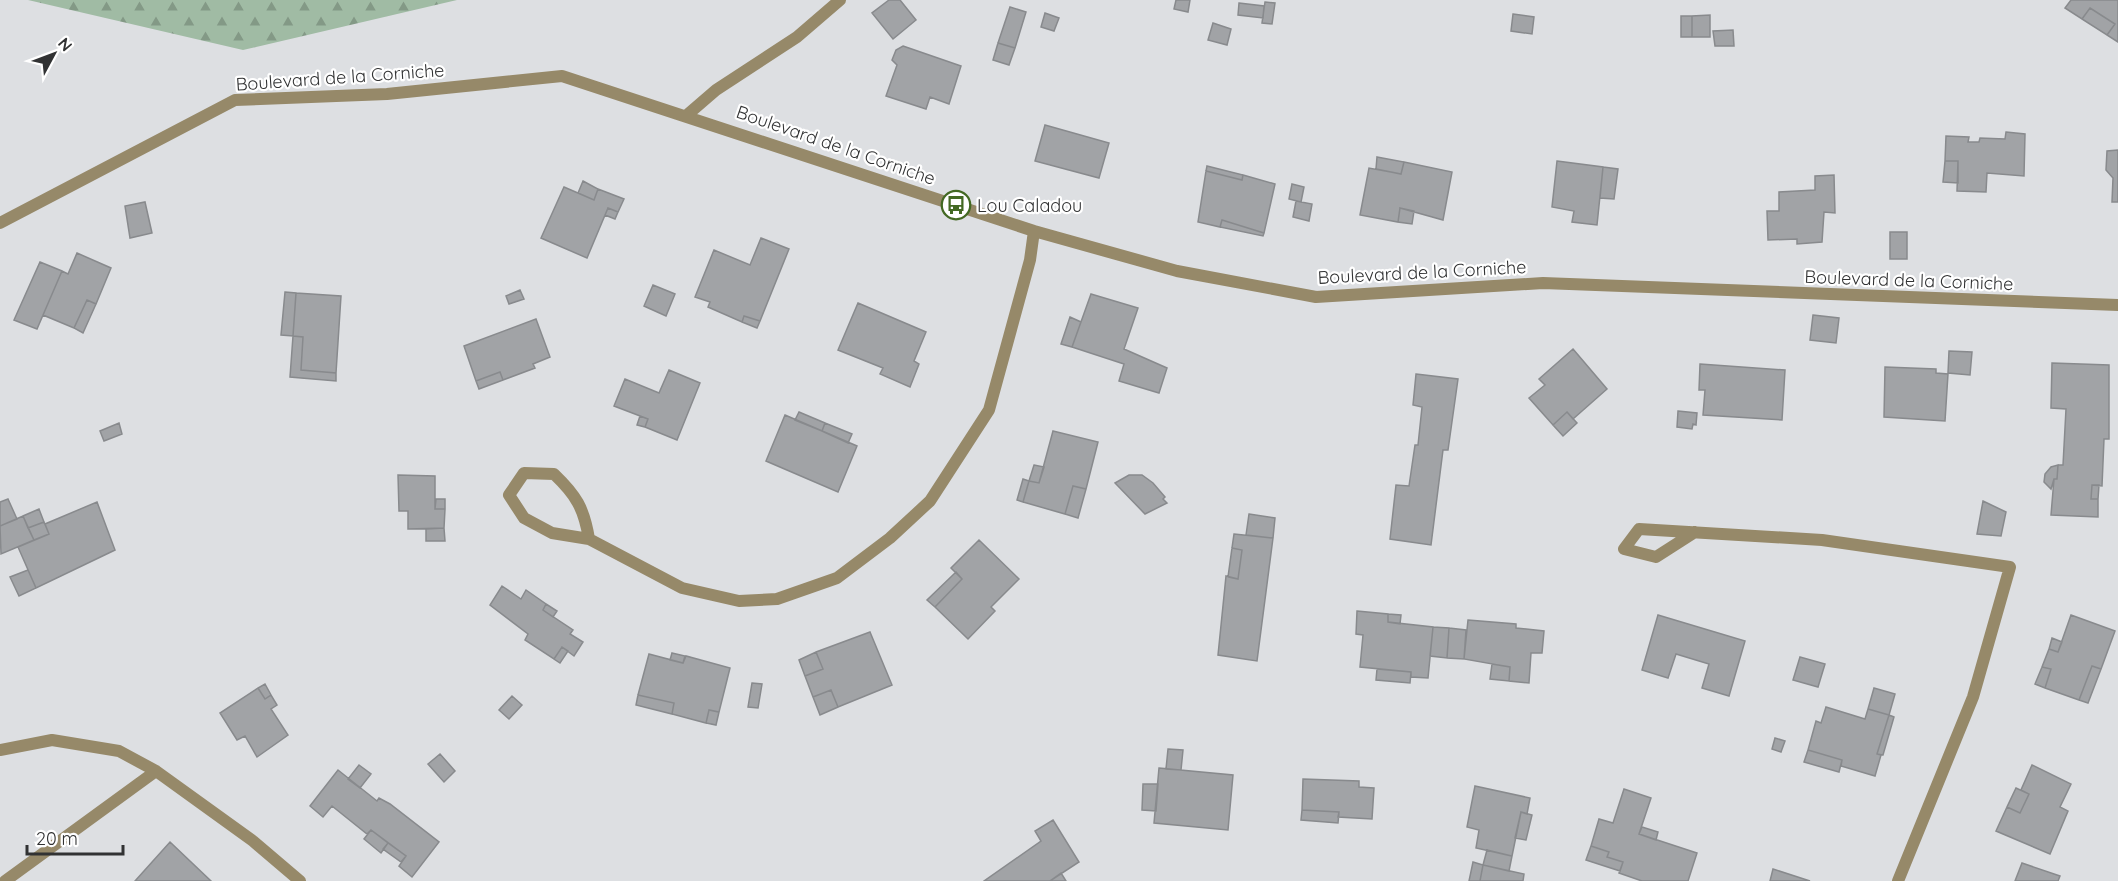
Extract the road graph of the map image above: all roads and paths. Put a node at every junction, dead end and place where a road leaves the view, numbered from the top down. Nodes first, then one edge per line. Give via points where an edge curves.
1 (840, 0) edge
2 (687, 115) junction
3 (0, 223) edge
4 (1034, 231) junction
5 (2118, 305) edge
6 (1695, 532) junction
7 (589, 539) junction
8 (0, 750) edge
9 (156, 771) junction
10 (5, 881) edge
11 (300, 881) edge
12 (1898, 881) edge

1 - 2 street via 797,37 716,90
2 - 3 street, Boulevard de la Corniche via 562,76 387,94 236,100
2 - 4 street, Boulevard de la Corniche
4 - 5 street, Boulevard de la Corniche via 1177,271 1316,297 1543,284
4 - 7 street via 1030,260 989,410 930,501 837,578 777,599 740,602 682,588
6 - 6 street via 1639,529 1624,549 1656,557
6 - 12 street via 1822,540 2010,567 1973,697
7 - 7 street via 585,513 570,489 554,474 524,473 508,495 524,518 552,533
8 - 9 street via 52,741 119,751
9 - 10 street
9 - 11 street

